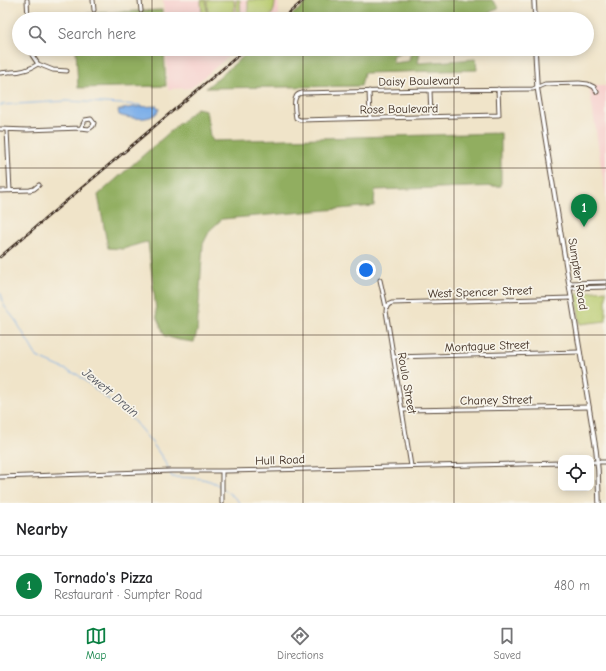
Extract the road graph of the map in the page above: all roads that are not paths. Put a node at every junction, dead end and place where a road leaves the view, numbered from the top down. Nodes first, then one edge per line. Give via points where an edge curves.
1 (27, 0) edge
2 (93, 0) edge
3 (140, 0) edge
4 (534, 0) edge
5 (94, 10) dead end
6 (141, 11) dead end
7 (28, 12) edge
8 (535, 12) edge
9 (33, 56) edge
10 (536, 56) edge
11 (38, 64) junction
12 (67, 71) dead end
13 (0, 73) edge
14 (538, 86) junction
15 (498, 89) junction
16 (430, 90) junction
17 (369, 92) junction
18 (597, 92) dead end
19 (431, 117) junction
20 (370, 118) junction
21 (300, 120) joint
22 (81, 128) dead end
23 (0, 129) edge
24 (7, 130) junction
25 (39, 185) dead end
26 (0, 191) edge
27 (10, 191) junction
28 (380, 280) dead end
29 (606, 282) edge
30 (569, 283) junction
31 (606, 287) edge
32 (570, 288) junction
33 (571, 298) junction
34 (388, 306) junction
35 (580, 352) junction
36 (394, 357) junction
37 (589, 407) junction
38 (403, 410) junction
39 (597, 462) junction
40 (606, 462) edge
41 (558, 463) edge
42 (411, 466) junction
43 (222, 471) junction
44 (0, 477) edge
45 (222, 503) edge
46 (599, 503) edge

1 - 7 street
2 - 5 street
3 - 6 street
4 - 8 street
9 - 11 street
10 - 14 street, Sumpter Road
11 - 12 street via 53,70
11 - 13 street via 24,71
14 - 15 street, Daisy Boulevard via 533,89
14 - 18 street, Daisy Boulevard via 588,84
14 - 30 street, Sumpter Road
15 - 16 street, Daisy Boulevard
15 - 19 street, Rose Boulevard via 498,115
16 - 17 street, Daisy Boulevard
16 - 19 street
17 - 20 street
17 - 21 street, Daisy Boulevard via 297,95 296,118
19 - 20 street, Rose Boulevard
20 - 21 street, Rose Boulevard
22 - 24 street
23 - 24 street
24 - 27 street
25 - 27 street via 34,189
26 - 27 street
28 - 34 street, Roulo Street
29 - 30 street
30 - 32 street, Sumpter Road
31 - 32 street
32 - 33 street, Sumpter Road
33 - 34 street, West Spencer Street via 411,302 392,303
33 - 35 street, Sumpter Road
34 - 36 street, Roulo Street via 386,311
35 - 36 street, Montague Street
35 - 37 street, Sumpter Road
36 - 38 street, Roulo Street
37 - 38 street, Chaney Street
37 - 39 street, Sumpter Road
38 - 42 street, Roulo Street
39 - 40 street
39 - 46 street, Sumpter Road
41 - 42 street, Hull Road
42 - 43 street, Hull Road
43 - 44 street, Hull Road
43 - 45 street

